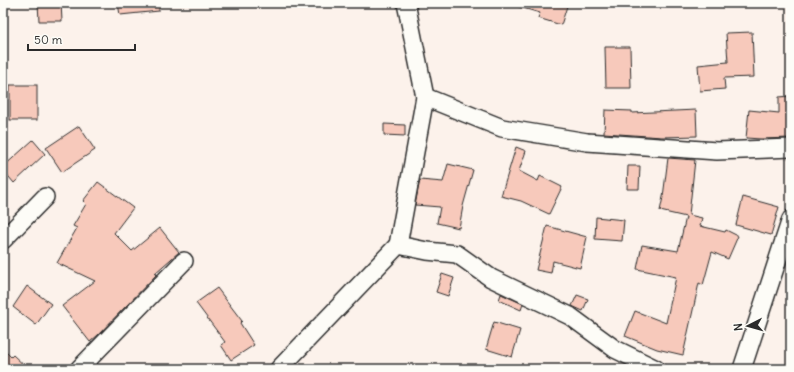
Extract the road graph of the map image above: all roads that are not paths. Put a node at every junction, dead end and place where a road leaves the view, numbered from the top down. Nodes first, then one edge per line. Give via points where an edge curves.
1 (406, 3) edge
2 (425, 97) junction
3 (791, 148) edge
4 (45, 197) dead end
5 (791, 219) edge
6 (3, 240) edge
7 (398, 245) junction
8 (184, 262) dead end
9 (79, 369) edge
10 (278, 369) edge
11 (656, 369) edge
12 (742, 369) edge

1 - 2 street
2 - 3 street via 502,128 587,142 717,151
2 - 7 street
4 - 6 street
5 - 12 street
7 - 10 street
7 - 11 street via 457,254 491,278 570,316 615,349
8 - 9 street

